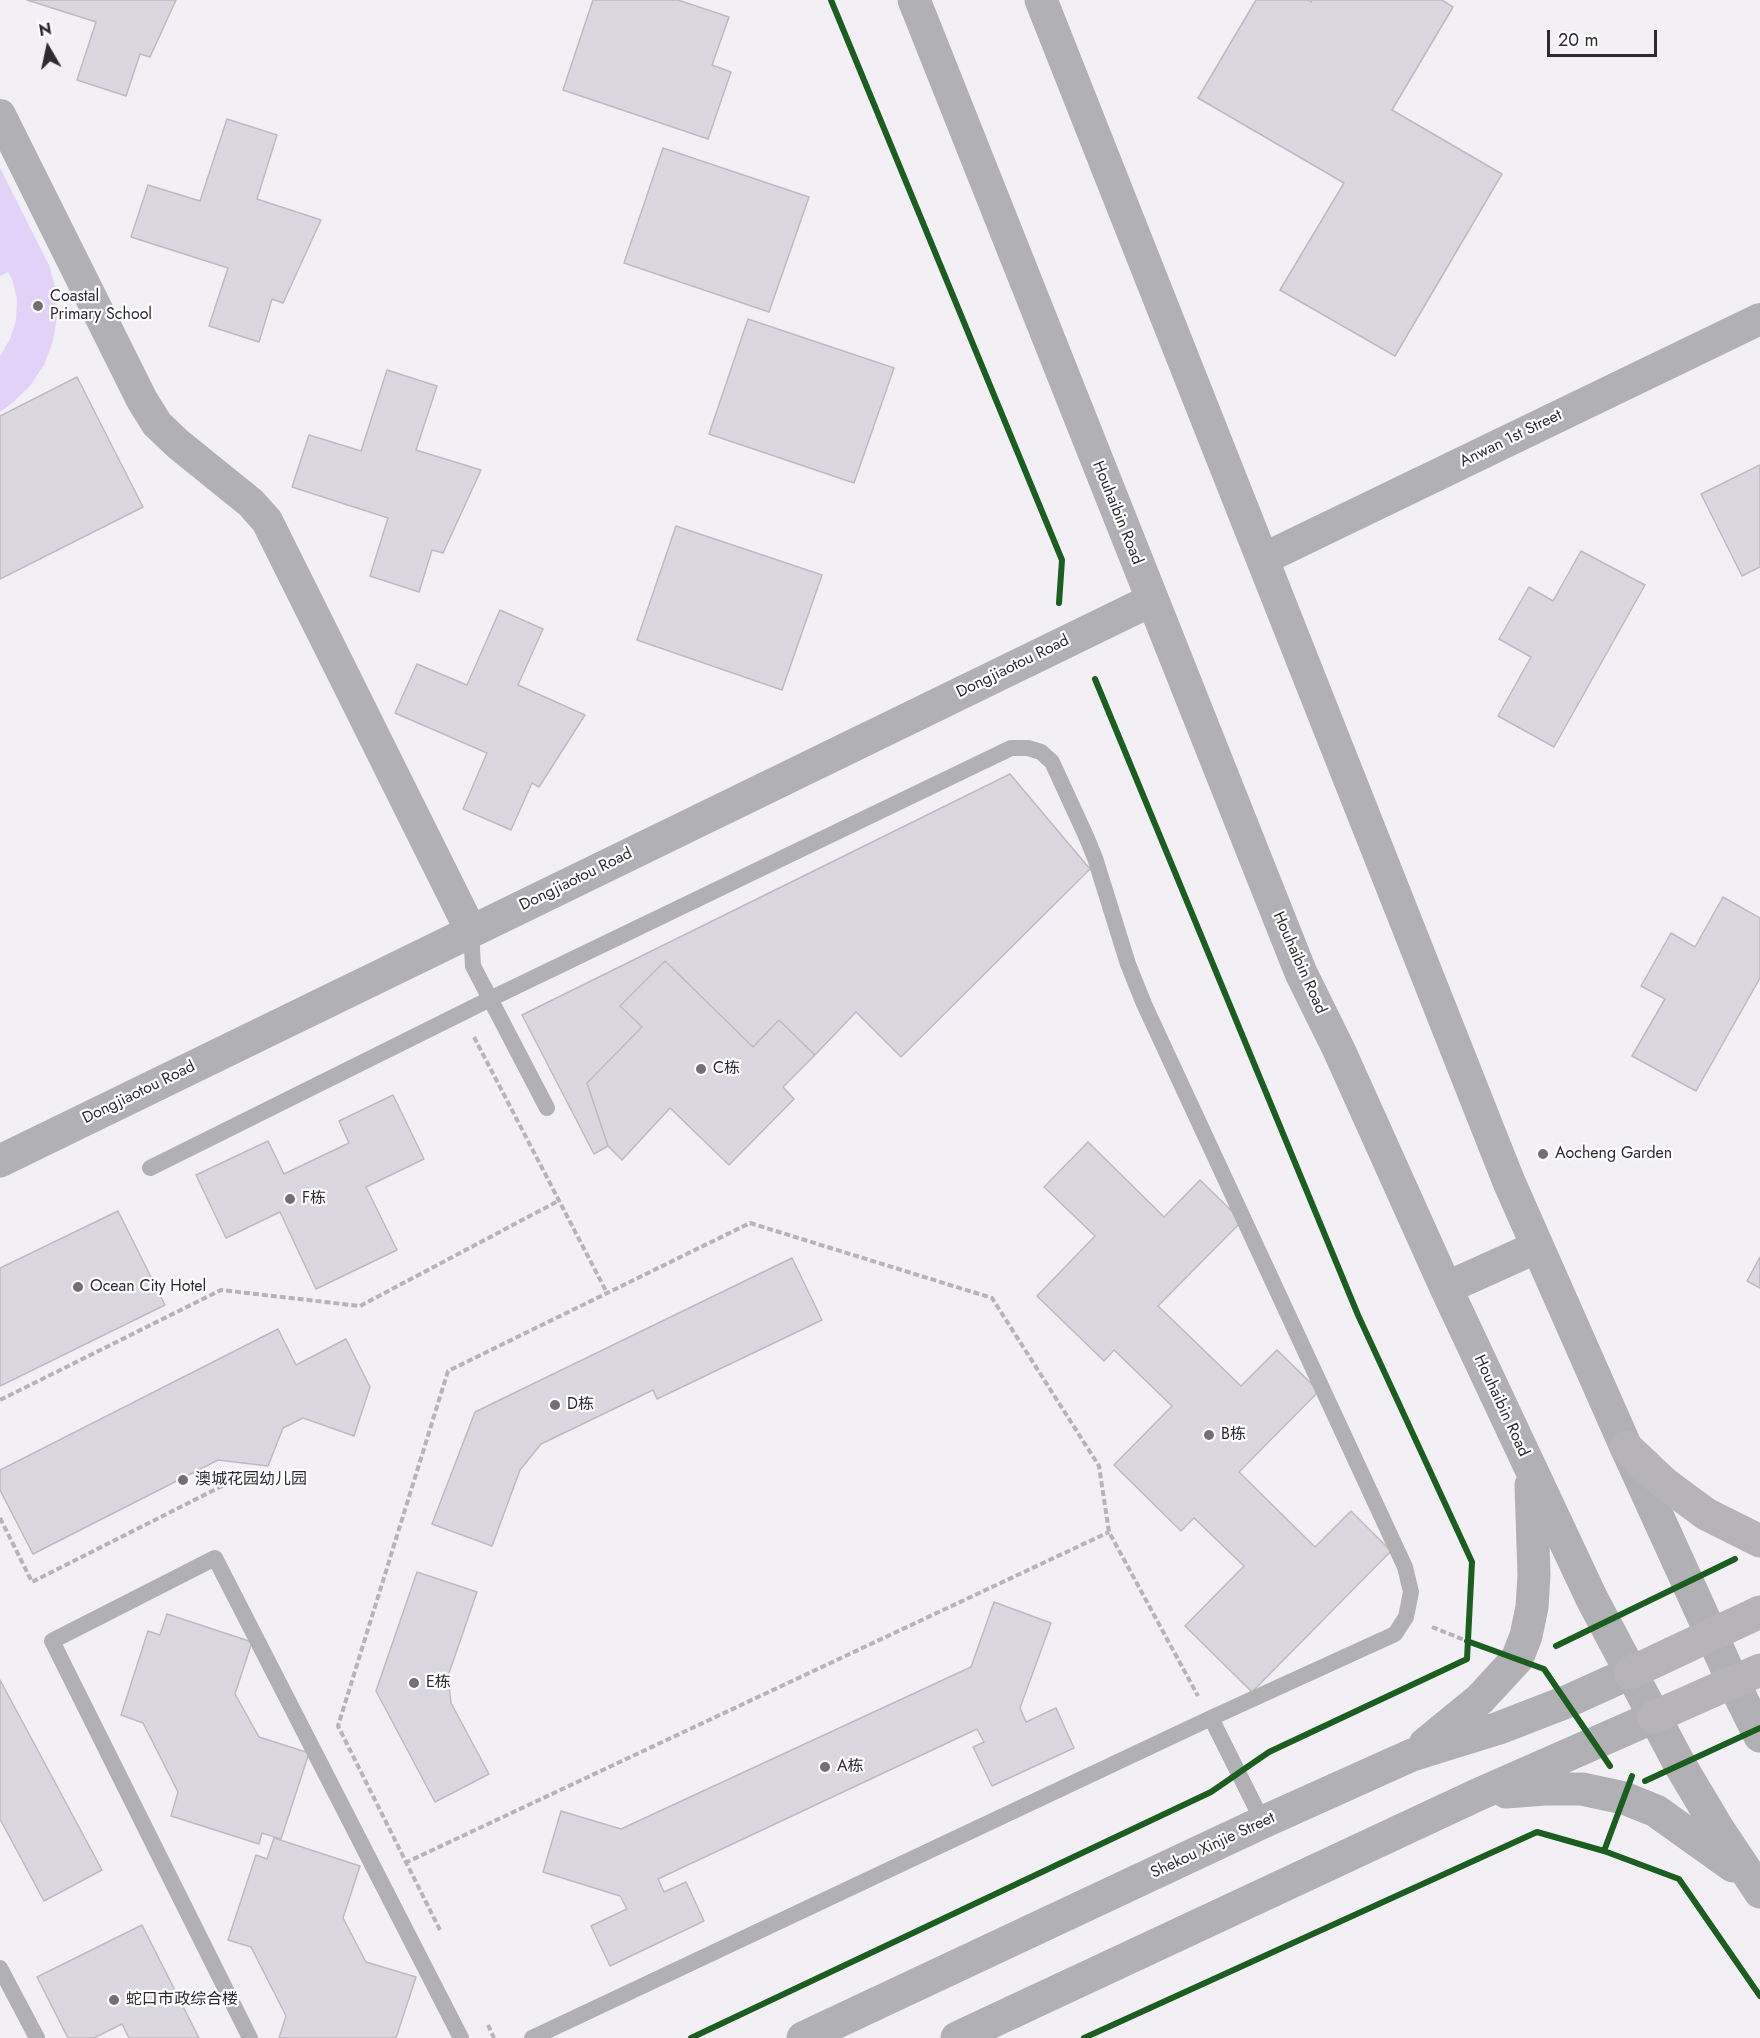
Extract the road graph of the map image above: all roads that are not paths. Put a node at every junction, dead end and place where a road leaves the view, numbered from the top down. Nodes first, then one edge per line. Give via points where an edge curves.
1 (914, 0) edge
2 (1041, 0) edge
3 (0, 115) edge
4 (1760, 319) edge
5 (1263, 559) junction
6 (1152, 600) junction
7 (471, 931) junction
8 (490, 999) junction
9 (547, 1108) dead end
10 (0, 1161) edge
11 (150, 1168) dead end
12 (1537, 1246) junction
13 (1446, 1288) junction
14 (1626, 1448) junction
15 (1530, 1468) junction
16 (1760, 1540) edge
17 (1760, 1612) edge
18 (1712, 1635) junction
19 (1630, 1673) junction
20 (1746, 1676) edge
21 (1654, 1717) junction
22 (1210, 1718) junction
23 (1760, 1736) edge
24 (1412, 1755) junction
25 (1477, 1795) junction
26 (1263, 1822) junction
27 (1756, 1886) edge
28 (0, 1968) edge
29 (37, 2038) edge
30 (250, 2038) edge
31 (461, 2038) edge
32 (532, 2038) edge
33 (803, 2038) edge
34 (957, 2038) edge

1 - 6 main road, Houhaibin Road
2 - 5 main road
3 - 7 street via 157,424 251,502 267,521
4 - 5 street, Anwan 1st Street
5 - 12 main road
6 - 7 main road, Dongjiaotou Road
6 - 13 main road, Houhaibin Road via 1301,973
7 - 8 lane via 473,966
7 - 10 main road, Dongjiaotou Road
8 - 9 lane
8 - 11 lane
8 - 22 lane via 1011,748 1041,752 1052,762 1092,850 1144,1004 1405,1567 1411,1592 1406,1617 1395,1634
12 - 13 main road
12 - 14 main road
13 - 15 main road, Houhaibin Road
14 - 16 main road via 1706,1514
14 - 18 main road
15 - 19 main road, Houhaibin Road
15 - 24 main road via 1532,1607 1517,1659 1480,1699
17 - 18 main road
18 - 19 main road
18 - 20 main road
19 - 21 main road, Houhaibin Road
19 - 24 main road, Shekou Xinjie Street via 1499,1728
20 - 21 main road
20 - 23 main road
21 - 25 main road
21 - 27 main road, Houhaibin Road
22 - 26 lane
22 - 32 lane
24 - 26 main road, Shekou Xinjie Street
25 - 27 main road via 1582,1789 1624,1798 1656,1811
25 - 34 main road
26 - 33 main road, Shekou Xinjie Street
28 - 29 lane
30 - 31 lane via 52,1641 215,1558

